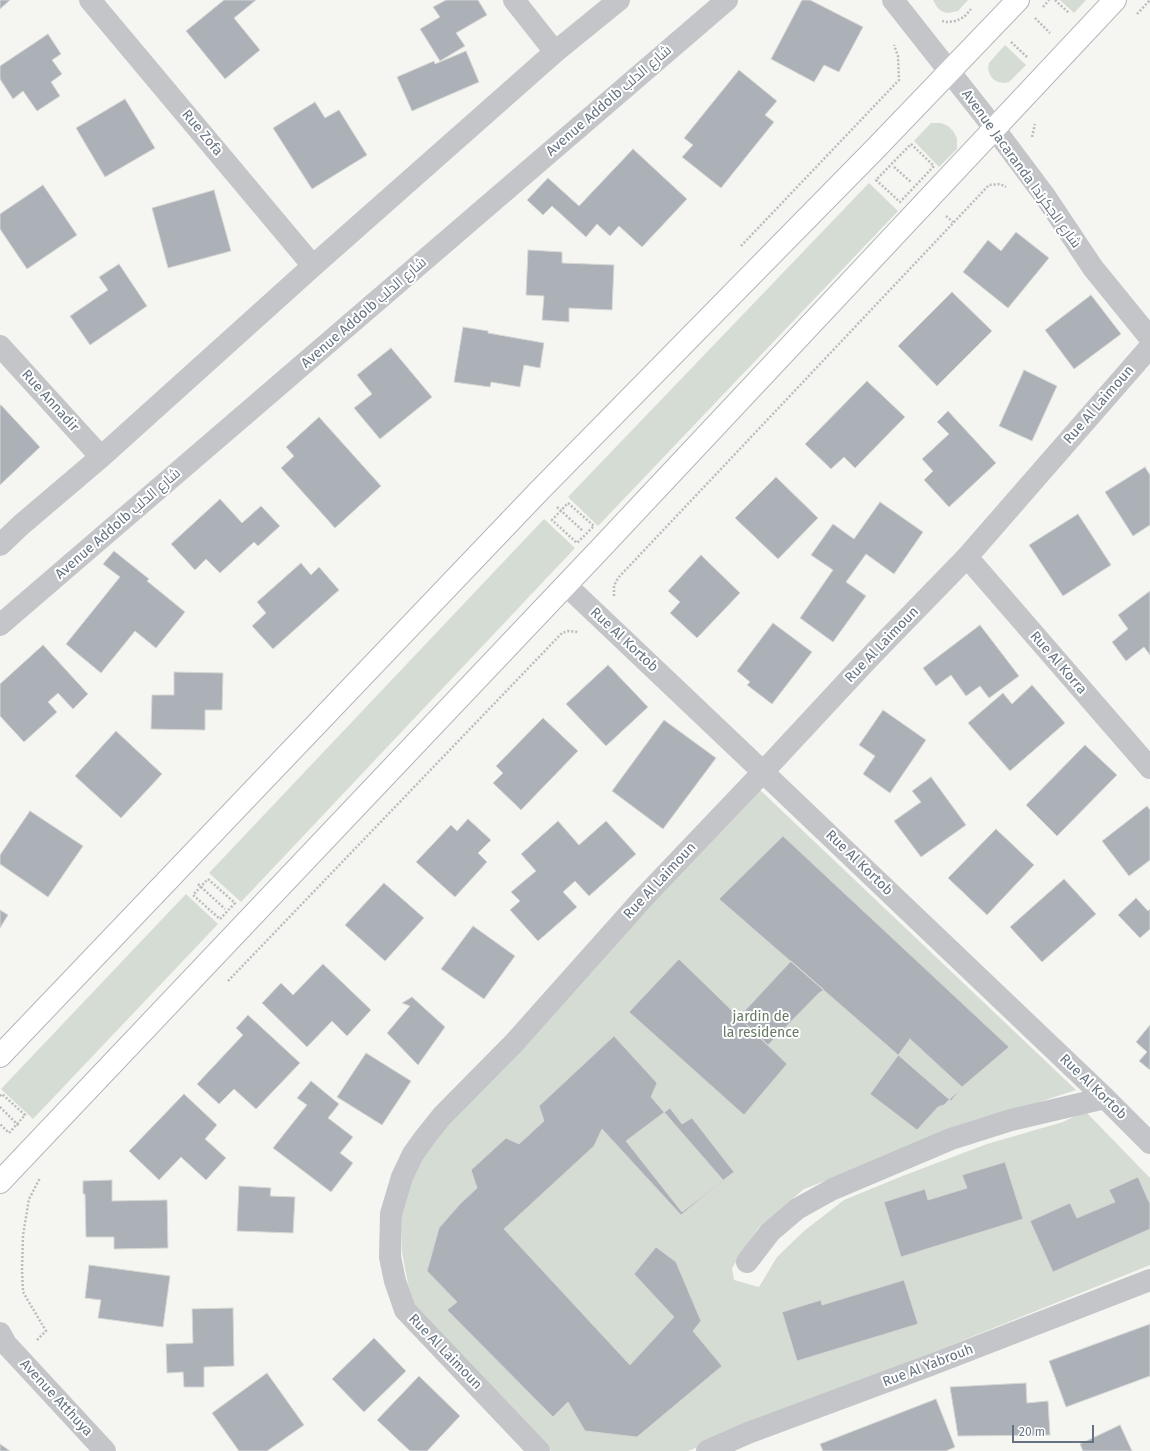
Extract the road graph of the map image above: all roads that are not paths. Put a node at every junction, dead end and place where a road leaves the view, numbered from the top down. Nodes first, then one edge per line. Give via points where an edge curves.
1 (90, 0) edge
2 (514, 0) edge
3 (619, 0) edge
4 (727, 0) edge
5 (893, 0) edge
6 (1018, 0) edge
7 (1115, 0) edge
8 (555, 52) junction
9 (948, 71) junction
10 (994, 128) junction
11 (313, 266) junction
12 (1150, 338) edge
13 (0, 346) edge
14 (1150, 347) edge
15 (101, 456) junction
16 (0, 545) edge
17 (967, 557) junction
18 (566, 586) junction
19 (0, 625) edge
20 (1150, 768) edge
21 (763, 772) junction
22 (0, 1056) edge
23 (1106, 1098) junction
24 (1150, 1143) edge
25 (0, 1182) edge
26 (747, 1262) dead end
27 (1150, 1280) edge
28 (6, 1344) edge
29 (104, 1451) edge
30 (539, 1451) edge
31 (707, 1451) edge

1 - 11 street, Rue Zofa
2 - 8 street
3 - 8 street
4 - 19 street, Avenue Addolb شارع الدلب
5 - 9 street, Avenue Jacaranda شارع الجكرندا
6 - 9 main road
7 - 10 main road
8 - 11 street
9 - 10 street, Avenue Jacaranda شارع الجكرندا
9 - 22 main road via 875,149 533,497
10 - 12 street, Avenue Jacaranda شارع الجكرندا via 1045,196 1093,268
10 - 18 main road
11 - 15 street
13 - 15 street, Rue Annadir
14 - 17 street, Rue Al Laimoun
15 - 16 street
17 - 20 street, Rue Al Korra
17 - 21 street, Rue Al Laimoun
18 - 21 street, Rue Al Kortob
18 - 25 main road
21 - 23 street, Rue Al Kortob
21 - 30 street, Rue Al Laimoun via 645,896 514,1043 442,1116 413,1154 402,1177 391,1214 390,1257 405,1310
23 - 24 street, Rue Al Kortob
23 - 26 street via 1011,1120 951,1139 833,1189 797,1209 770,1232
27 - 31 street, Rue Al Yabrouh via 748,1433
28 - 29 street, Avenue Atthuya

